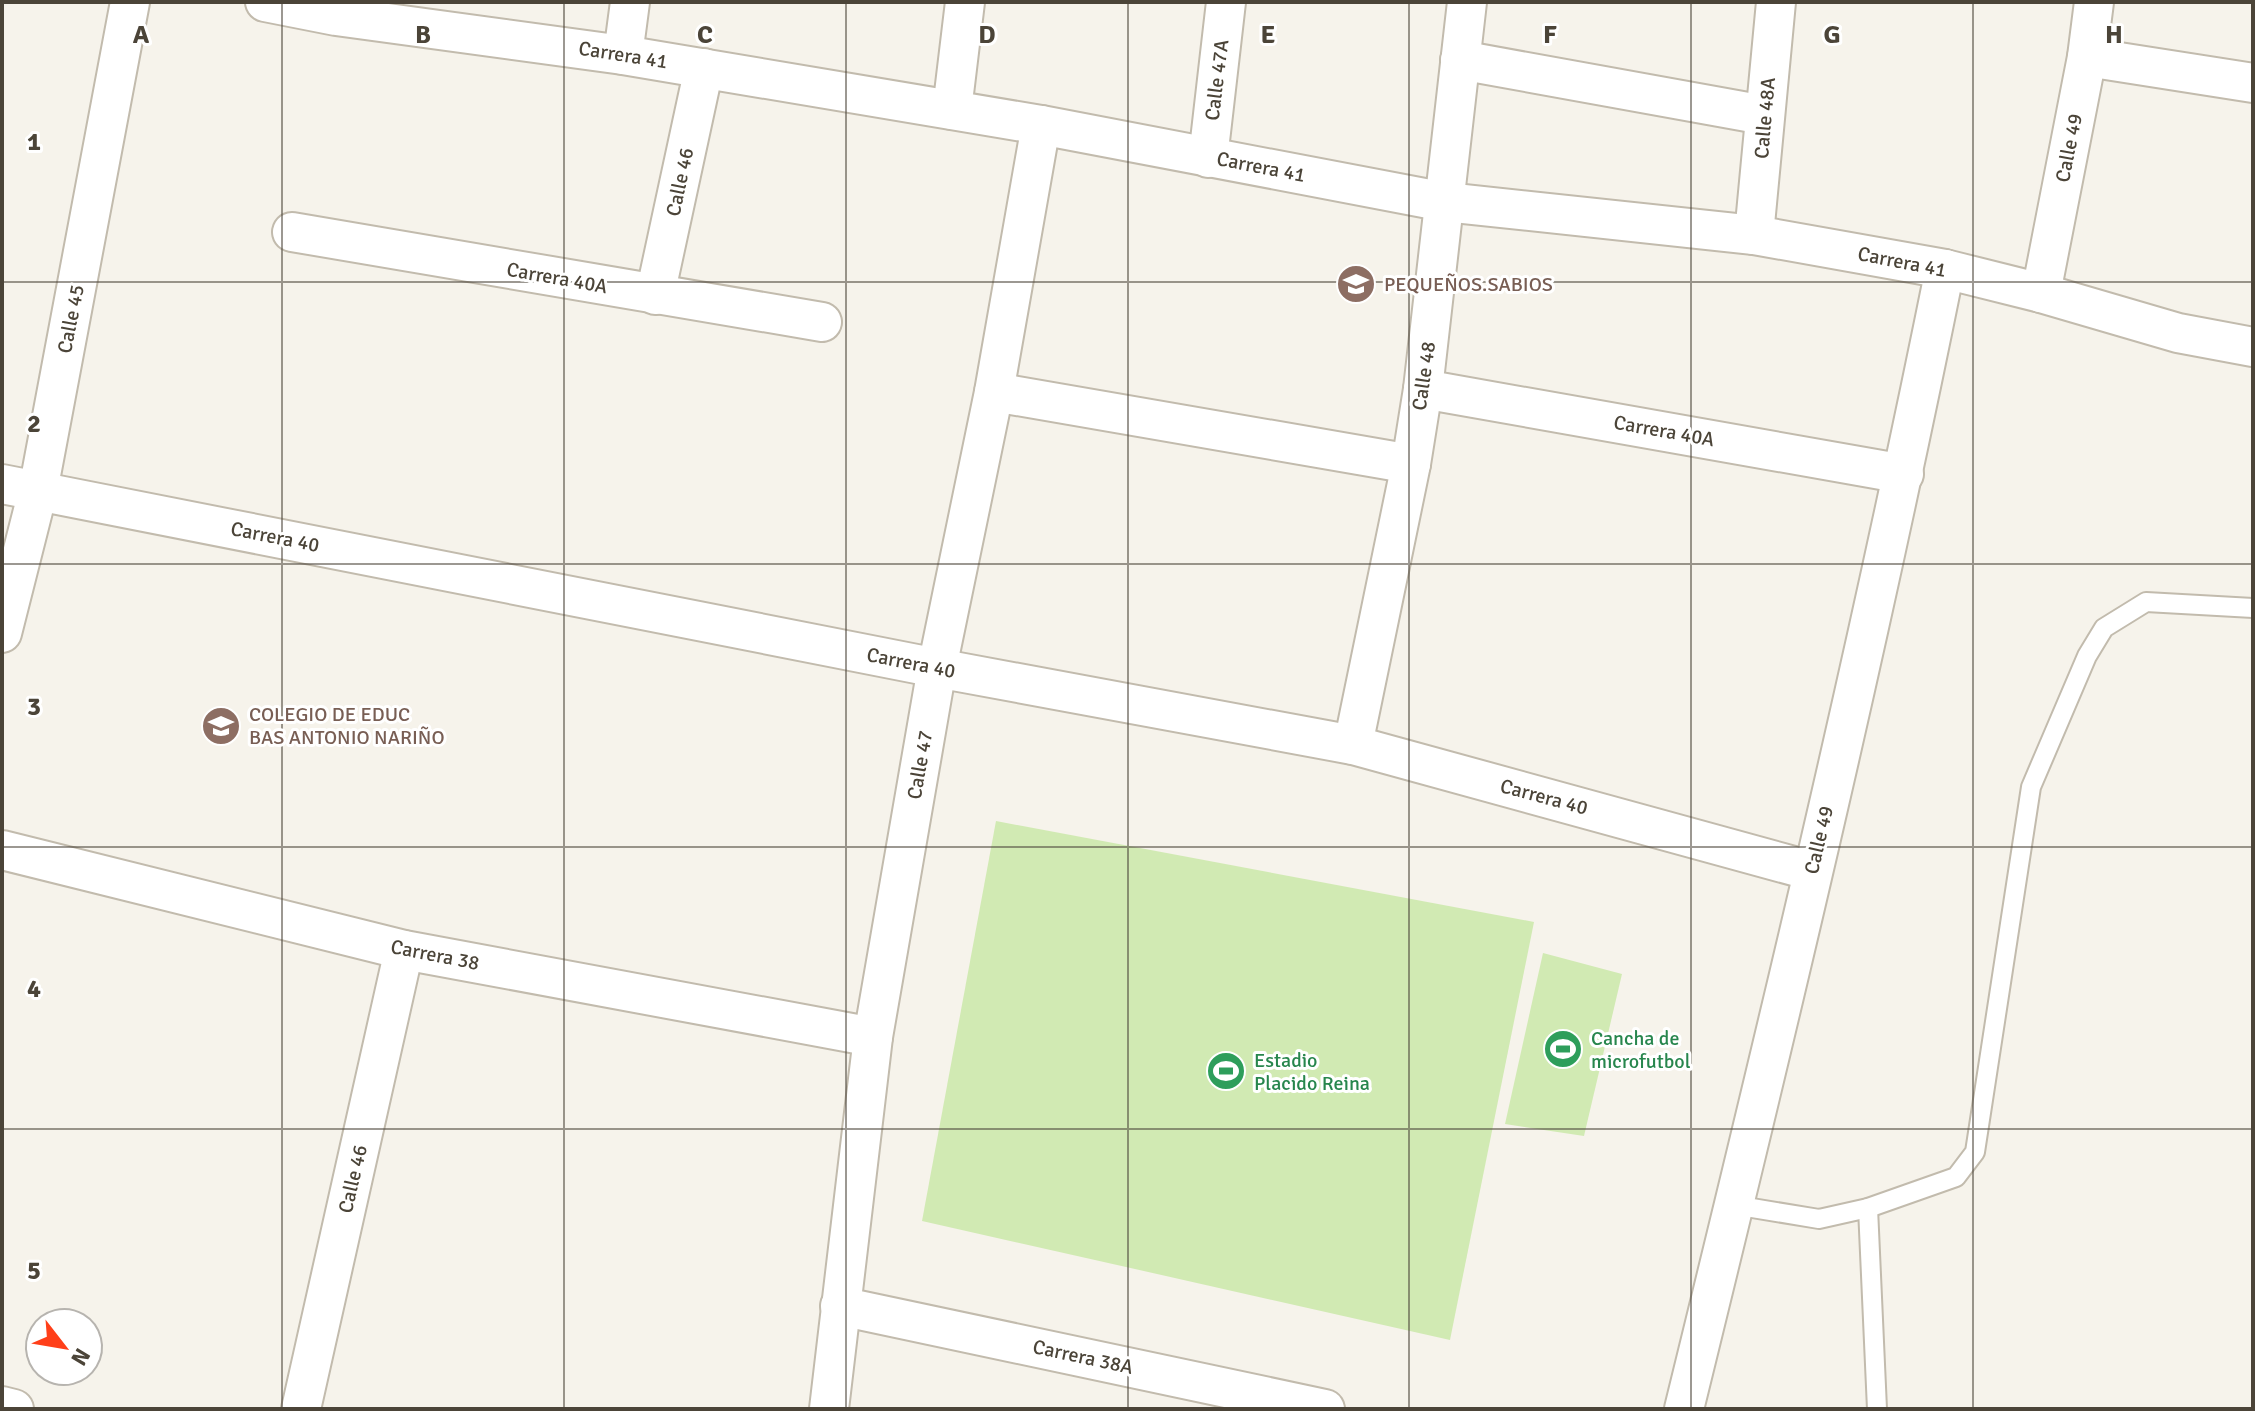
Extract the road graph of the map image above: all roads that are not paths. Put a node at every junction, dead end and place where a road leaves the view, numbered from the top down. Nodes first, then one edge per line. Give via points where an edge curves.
1 (130, 2) edge
2 (265, 2) edge
3 (630, 2) edge
4 (965, 2) edge
5 (1226, 2) edge
6 (1467, 2) edge
7 (1776, 2) edge
8 (2094, 2) edge
9 (337, 9) edge
10 (623, 55) junction
11 (2087, 57) junction
12 (1460, 60) junction
13 (704, 68) junction
14 (2253, 83) edge
15 (952, 110) junction
16 (1764, 115) junction
17 (1041, 125) junction
18 (1208, 158) junction
19 (1445, 202) junction
20 (292, 232) dead end
21 (1754, 235) junction
22 (1945, 269) junction
23 (2041, 293) junction
24 (655, 295) junction
25 (822, 322) dead end
26 (2253, 347) edge
27 (1423, 389) junction
28 (994, 392) junction
29 (1411, 464) junction
30 (1904, 474) junction
31 (20, 487) edge
32 (2253, 608) edge
33 (2, 633) edge
34 (937, 668) junction
35 (1353, 745) junction
36 (2, 850) edge
37 (1812, 871) junction
38 (404, 950) junction
39 (873, 1037) junction
40 (1734, 1205) junction
41 (1868, 1208) junction
42 (840, 1306) junction
43 (2, 1406) edge
44 (14, 1409) edge
45 (301, 1409) edge
46 (829, 1409) edge
47 (1325, 1409) edge
48 (1684, 1409) edge
49 (1877, 1409) edge

1 - 31 street, Calle 45
2 - 9 street, Carrera 41
3 - 10 street
4 - 15 street
5 - 18 street, Calle 47A
6 - 12 street, Calle 48
7 - 16 street, Calle 48A
8 - 11 street, Calle 49
9 - 10 street, Carrera 41
10 - 13 street, Carrera 41
11 - 14 street
11 - 23 street, Calle 49
12 - 16 street
12 - 19 street, Calle 48
13 - 15 street, Carrera 41
13 - 24 street, Calle 46
15 - 17 street, Carrera 41
16 - 21 street, Calle 48A
17 - 18 street, Carrera 41
17 - 28 street, Calle 47
18 - 19 street, Carrera 41
19 - 21 street, Carrera 41
19 - 27 street, Calle 48
20 - 24 street, Carrera 40A
21 - 22 street, Carrera 41
22 - 23 street, Carrera 41
22 - 30 street, Calle 49
23 - 26 street, Carrera 41 via 2178,333
24 - 25 street, Carrera 40A
27 - 29 street, Calle 48
27 - 30 street, Carrera 40A
28 - 29 street
28 - 34 street, Calle 47
29 - 35 street, Calle 48
30 - 37 street, Calle 49
31 - 33 street, Calle 45
31 - 34 street, Carrera 40
32 - 41 lane via 2146,602 2104,628 2031,787 1975,1152 1956,1177
34 - 35 street, Carrera 40
34 - 39 street, Calle 47
35 - 37 street, Carrera 40
36 - 38 street, Carrera 38
37 - 40 street, Calle 49
38 - 39 street, Carrera 38
38 - 45 street, Calle 46
39 - 42 street, Calle 47
40 - 41 lane via 1819,1219
40 - 48 street, Calle 49
41 - 49 lane
42 - 46 street, Calle 47
42 - 47 street, Carrera 38A
43 - 44 street

